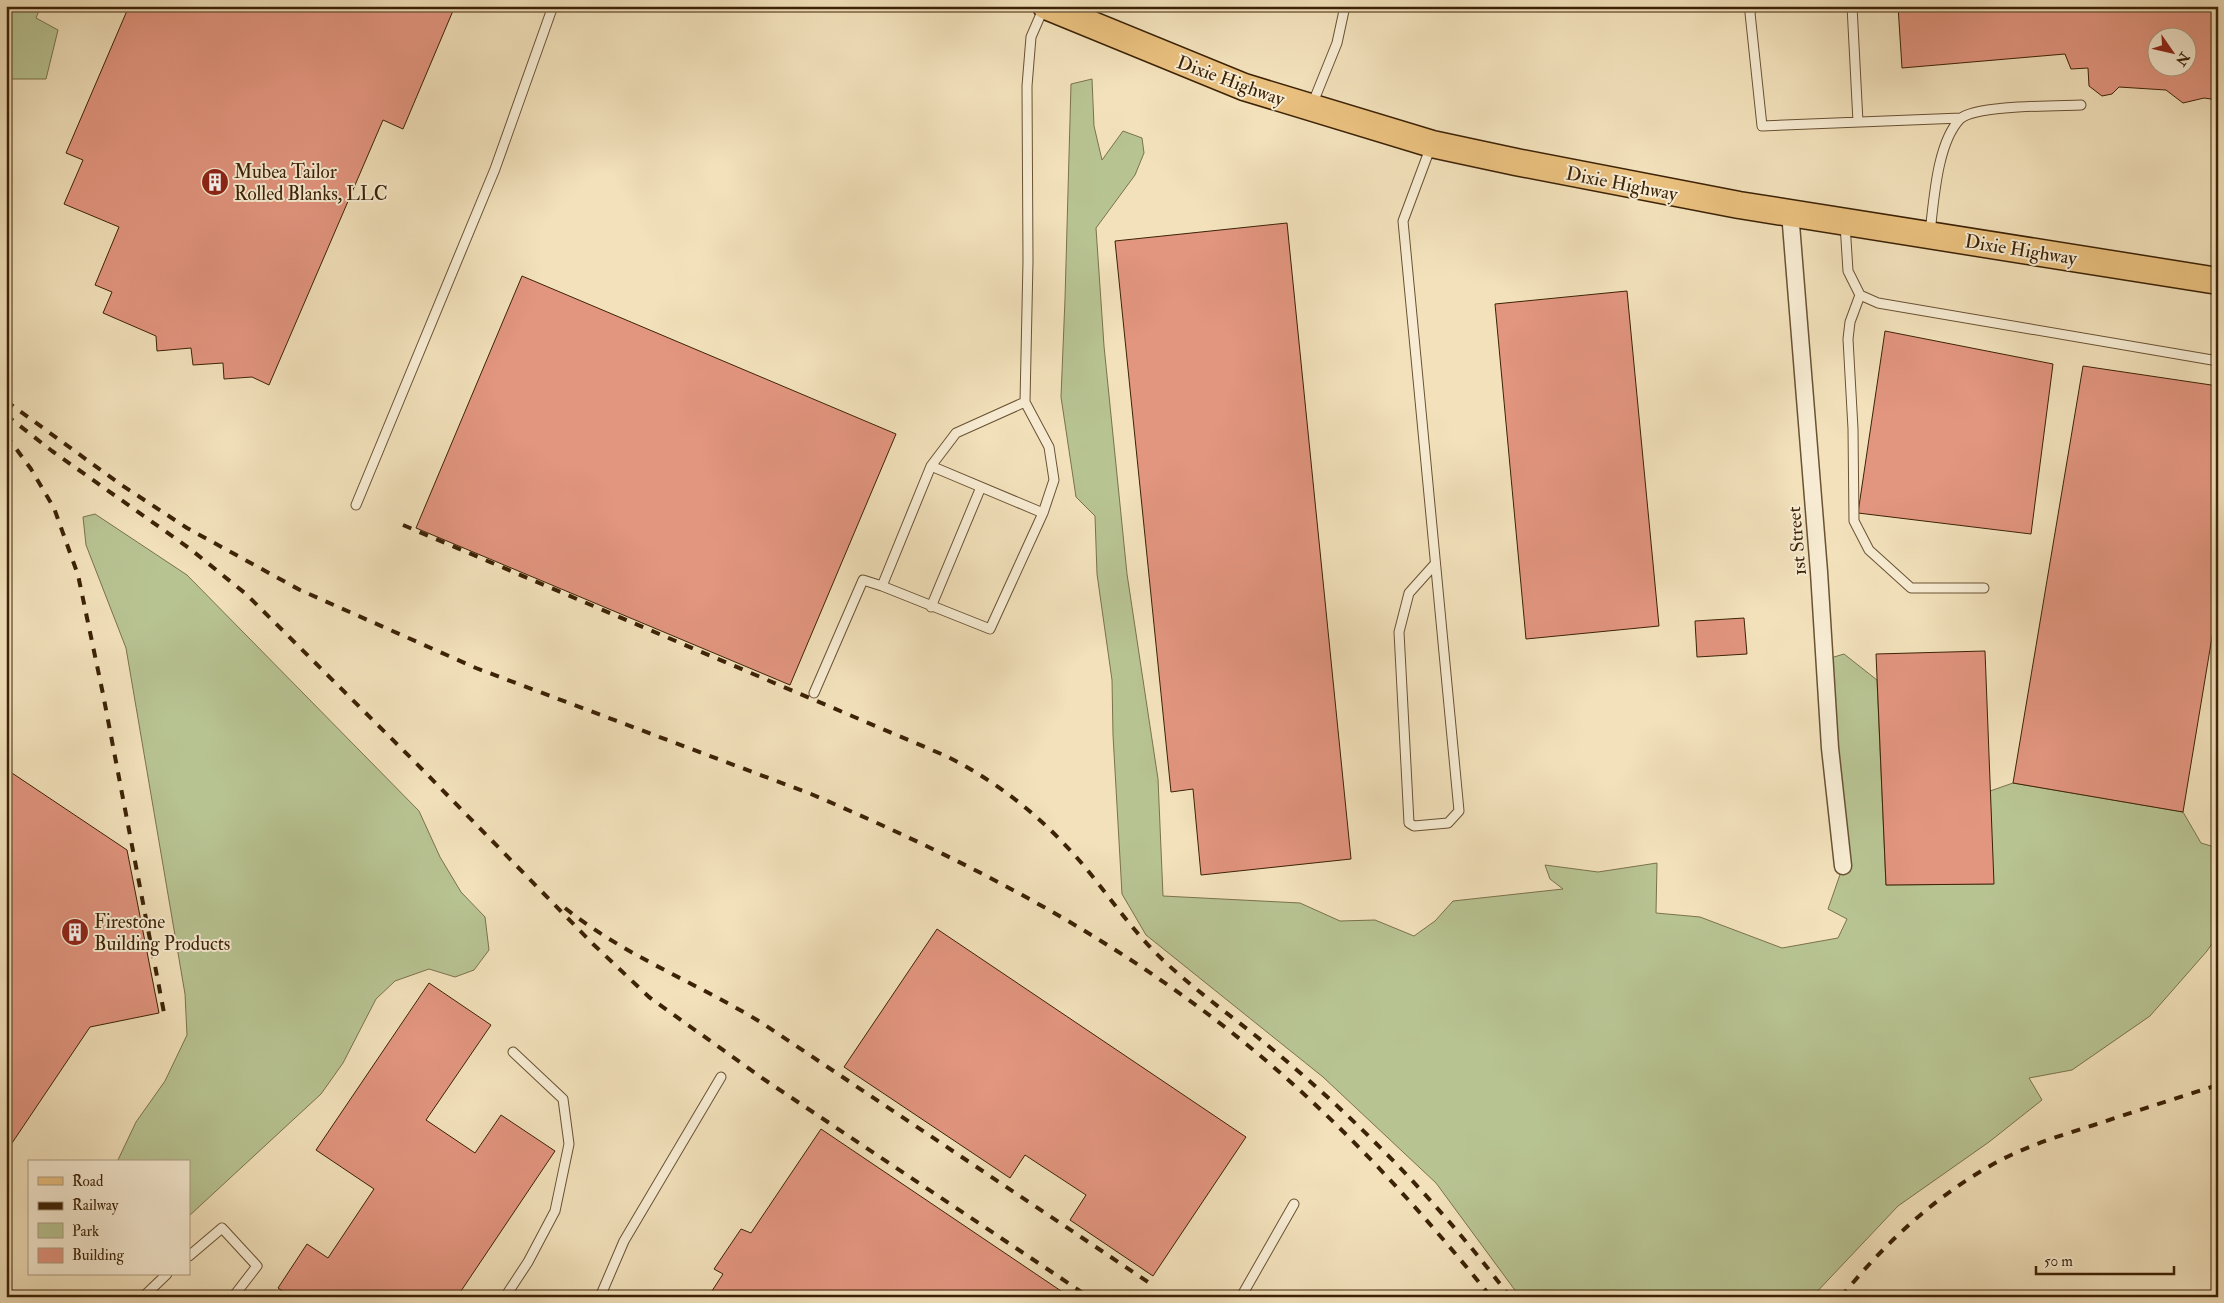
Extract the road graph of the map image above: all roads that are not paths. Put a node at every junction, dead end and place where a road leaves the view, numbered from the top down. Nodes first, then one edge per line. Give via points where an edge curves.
1 (553, 6) edge
2 (1045, 6) edge
3 (1346, 6) edge
4 (1753, 6) edge
5 (1852, 6) edge
6 (2081, 105) dead end
7 (1310, 108) junction
8 (1961, 118) junction
9 (1858, 122) junction
10 (1432, 144) junction
11 (1790, 212) junction
12 (1845, 221) junction
13 (1930, 235) junction
14 (2218, 281) edge
15 (1860, 295) junction
16 (2218, 361) edge
17 (1024, 402) junction
18 (931, 466) junction
19 (981, 487) junction
20 (356, 505) dead end
21 (1043, 513) junction
22 (1435, 564) junction
23 (882, 586) junction
24 (1984, 588) dead end
25 (931, 607) junction
26 (814, 693) dead end
27 (1843, 866) dead end
28 (513, 1052) dead end
29 (721, 1077) dead end
30 (1294, 1204) dead end
31 (190, 1255) edge
32 (165, 1276) edge
33 (143, 1297) edge
34 (233, 1297) edge
35 (505, 1297) edge
36 (600, 1297) edge
37 (1241, 1297) edge

1 - 20 lane via 495,169
2 - 7 main road, Dixie Highway via 1244,88
2 - 17 lane via 1031,37 1026,86 1028,261
3 - 7 lane via 1337,43
4 - 9 lane via 1750,13 1762,126
5 - 9 lane
6 - 8 lane via 1983,110
7 - 10 main road, Dixie Highway
8 - 9 lane
8 - 13 lane via 1939,163
10 - 11 main road, Dixie Highway via 1612,181
10 - 22 lane via 1403,221
11 - 12 main road, Dixie Highway
11 - 27 street, 1st Street via 1830,748
12 - 13 main road, Dixie Highway
12 - 15 lane via 1848,270
13 - 14 main road, Dixie Highway
15 - 16 lane via 1878,303
15 - 24 lane via 1850,322 1848,339 1854,429 1854,521 1869,550 1911,588
17 - 18 lane via 956,433
17 - 21 lane via 1049,447 1054,480
18 - 19 lane
18 - 23 lane
19 - 21 lane
19 - 25 lane
21 - 25 lane via 990,629
22 - 22 lane via 1459,812 1448,823 1414,826 1409,823 1399,632 1409,593
23 - 25 lane
23 - 26 lane via 864,580
28 - 35 lane via 563,1099 569,1144 555,1211
29 - 36 lane via 624,1241
30 - 37 lane
31 - 34 lane via 222,1228 258,1266
32 - 33 lane

